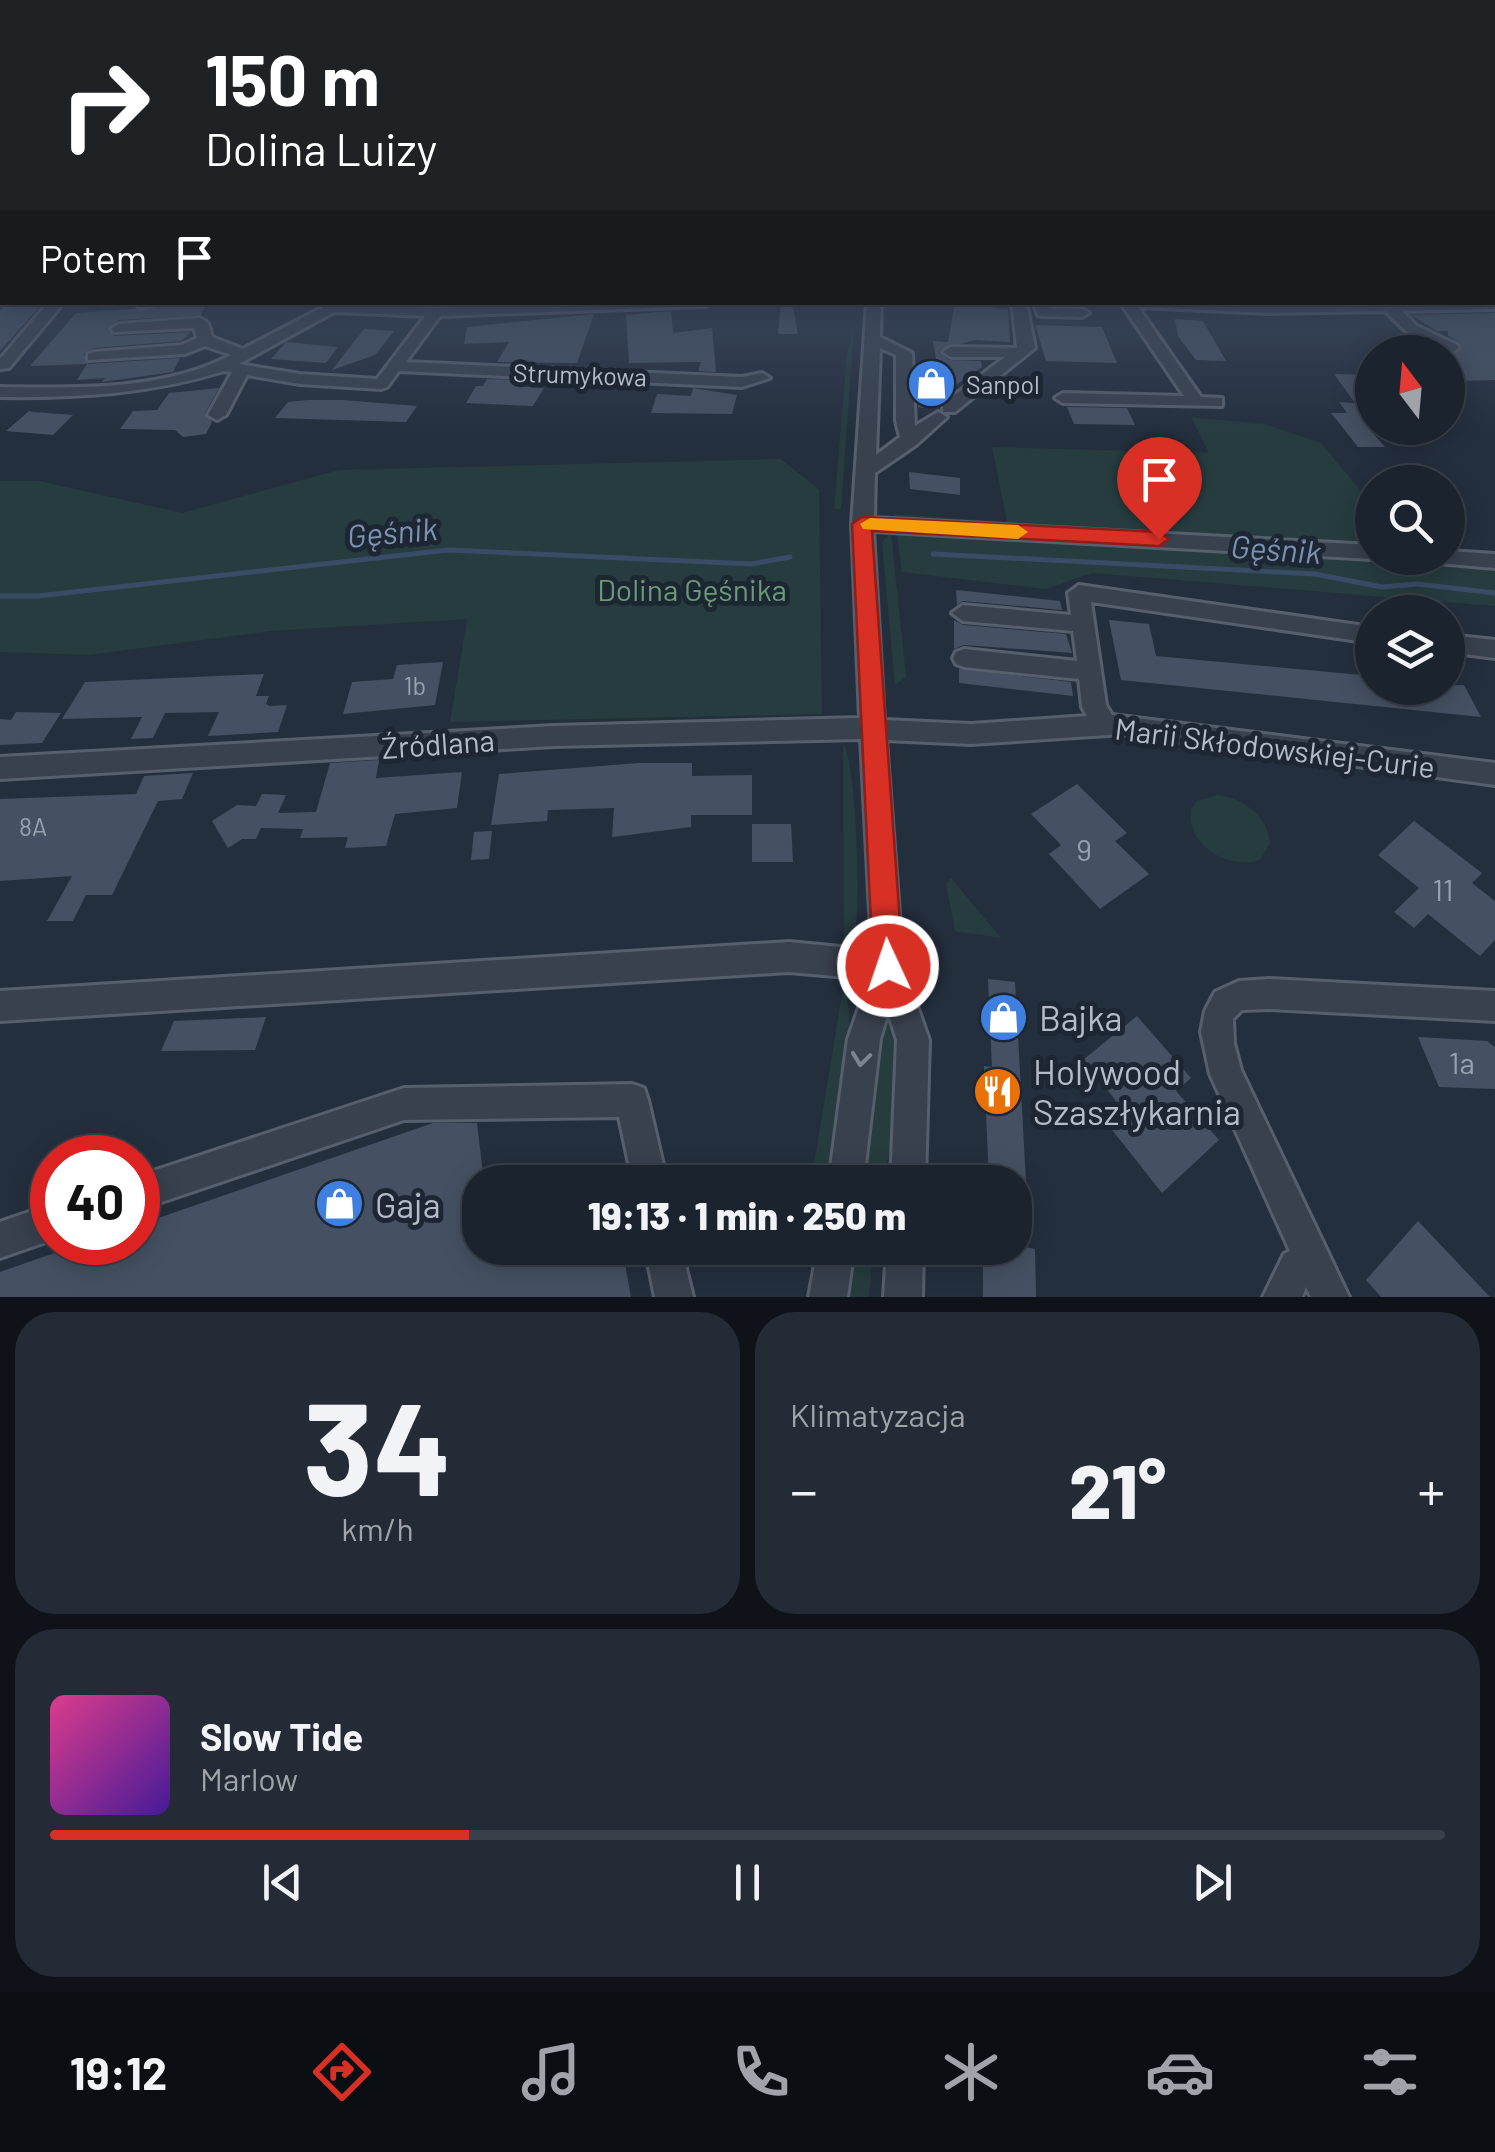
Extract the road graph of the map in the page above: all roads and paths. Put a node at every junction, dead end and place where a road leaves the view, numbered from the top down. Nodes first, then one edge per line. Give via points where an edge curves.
1 (436, 312) edge
2 (48, 313) edge
3 (318, 313) edge
4 (873, 313) edge
5 (1021, 313) edge
6 (1064, 313) edge
7 (1082, 313) dead end
8 (1136, 313) edge
9 (1211, 313) edge
10 (1271, 313) edge
11 (1396, 313) edge
12 (119, 329) dead end
13 (1424, 335) edge
14 (872, 339) junction
15 (205, 340) junction
16 (951, 352) dead end
17 (1021, 353) junction
18 (94, 357) dead end
19 (242, 362) junction
20 (4, 364) dead end
21 (397, 366) junction
22 (762, 378) dead end
23 (0, 392) edge
24 (1063, 398) dead end
25 (217, 415) dead end
26 (910, 441) junction
27 (863, 473) junction
28 (862, 524) junction
29 (1355, 551) edge
30 (1465, 560) edge
31 (1495, 562) edge
32 (963, 613) dead end
33 (1083, 624) junction
34 (1355, 633) edge
35 (1465, 646) edge
36 (1495, 649) edge
37 (964, 658) dead end
38 (1090, 671) junction
39 (1104, 725) junction
40 (876, 730) junction
41 (0, 768) edge
42 (1495, 774) edge
43 (888, 966) junction
44 (0, 1006) edge
45 (1495, 1006) edge
46 (646, 1165) edge
47 (848, 1165) edge
48 (909, 1165) edge
49 (160, 1186) edge
50 (30, 1230) edge
51 (0, 1240) edge
52 (1312, 1258) junction
53 (667, 1265) edge
54 (833, 1265) edge
55 (904, 1265) edge
56 (674, 1297) edge
57 (828, 1297) edge
58 (903, 1297) edge
59 (1282, 1297) edge
60 (1330, 1297) edge

1 - 21 street
2 - 20 street
3 - 19 street
4 - 14 street
5 - 17 street via 1027,348
6 - 7 street
8 - 24 street via 1164,358 1188,369 1216,402
9 - 10 street via 1217,322 1277,324
11 - 13 street
12 - 15 street via 200,323
14 - 26 street via 904,352
14 - 27 street
15 - 18 street via 185,349
15 - 19 street
16 - 17 street
17 - 26 street
19 - 21 street, Strumykowa via 381,384
19 - 23 street, Strumykowa via 168,383
19 - 25 street
21 - 22 street, Strumykowa
26 - 27 street
27 - 28 street
28 - 29 street
28 - 40 street
30 - 31 street
32 - 33 street
33 - 34 street via 1079,593
33 - 38 street
35 - 36 street
37 - 38 street
38 - 39 street via 1094,707
39 - 40 street, Marii Skłodowskiej-Curie via 971,734
39 - 42 street, Marii Skłodowskiej-Curie
40 - 41 street, Źródlana via 554,736
40 - 43 street
43 - 44 street via 790,957
43 -> 47 street via 864,1038
43 - 48 street via 913,1040
45 - 52 street via 1269,994 1235,997 1221,1011 1215,1038 1226,1074
46 - 49 street via 632,1100 404,1104
50 - 51 street
52 - 59 street via 1298,1267
52 - 60 street
53 - 56 street
54 - 57 street
55 - 58 street

